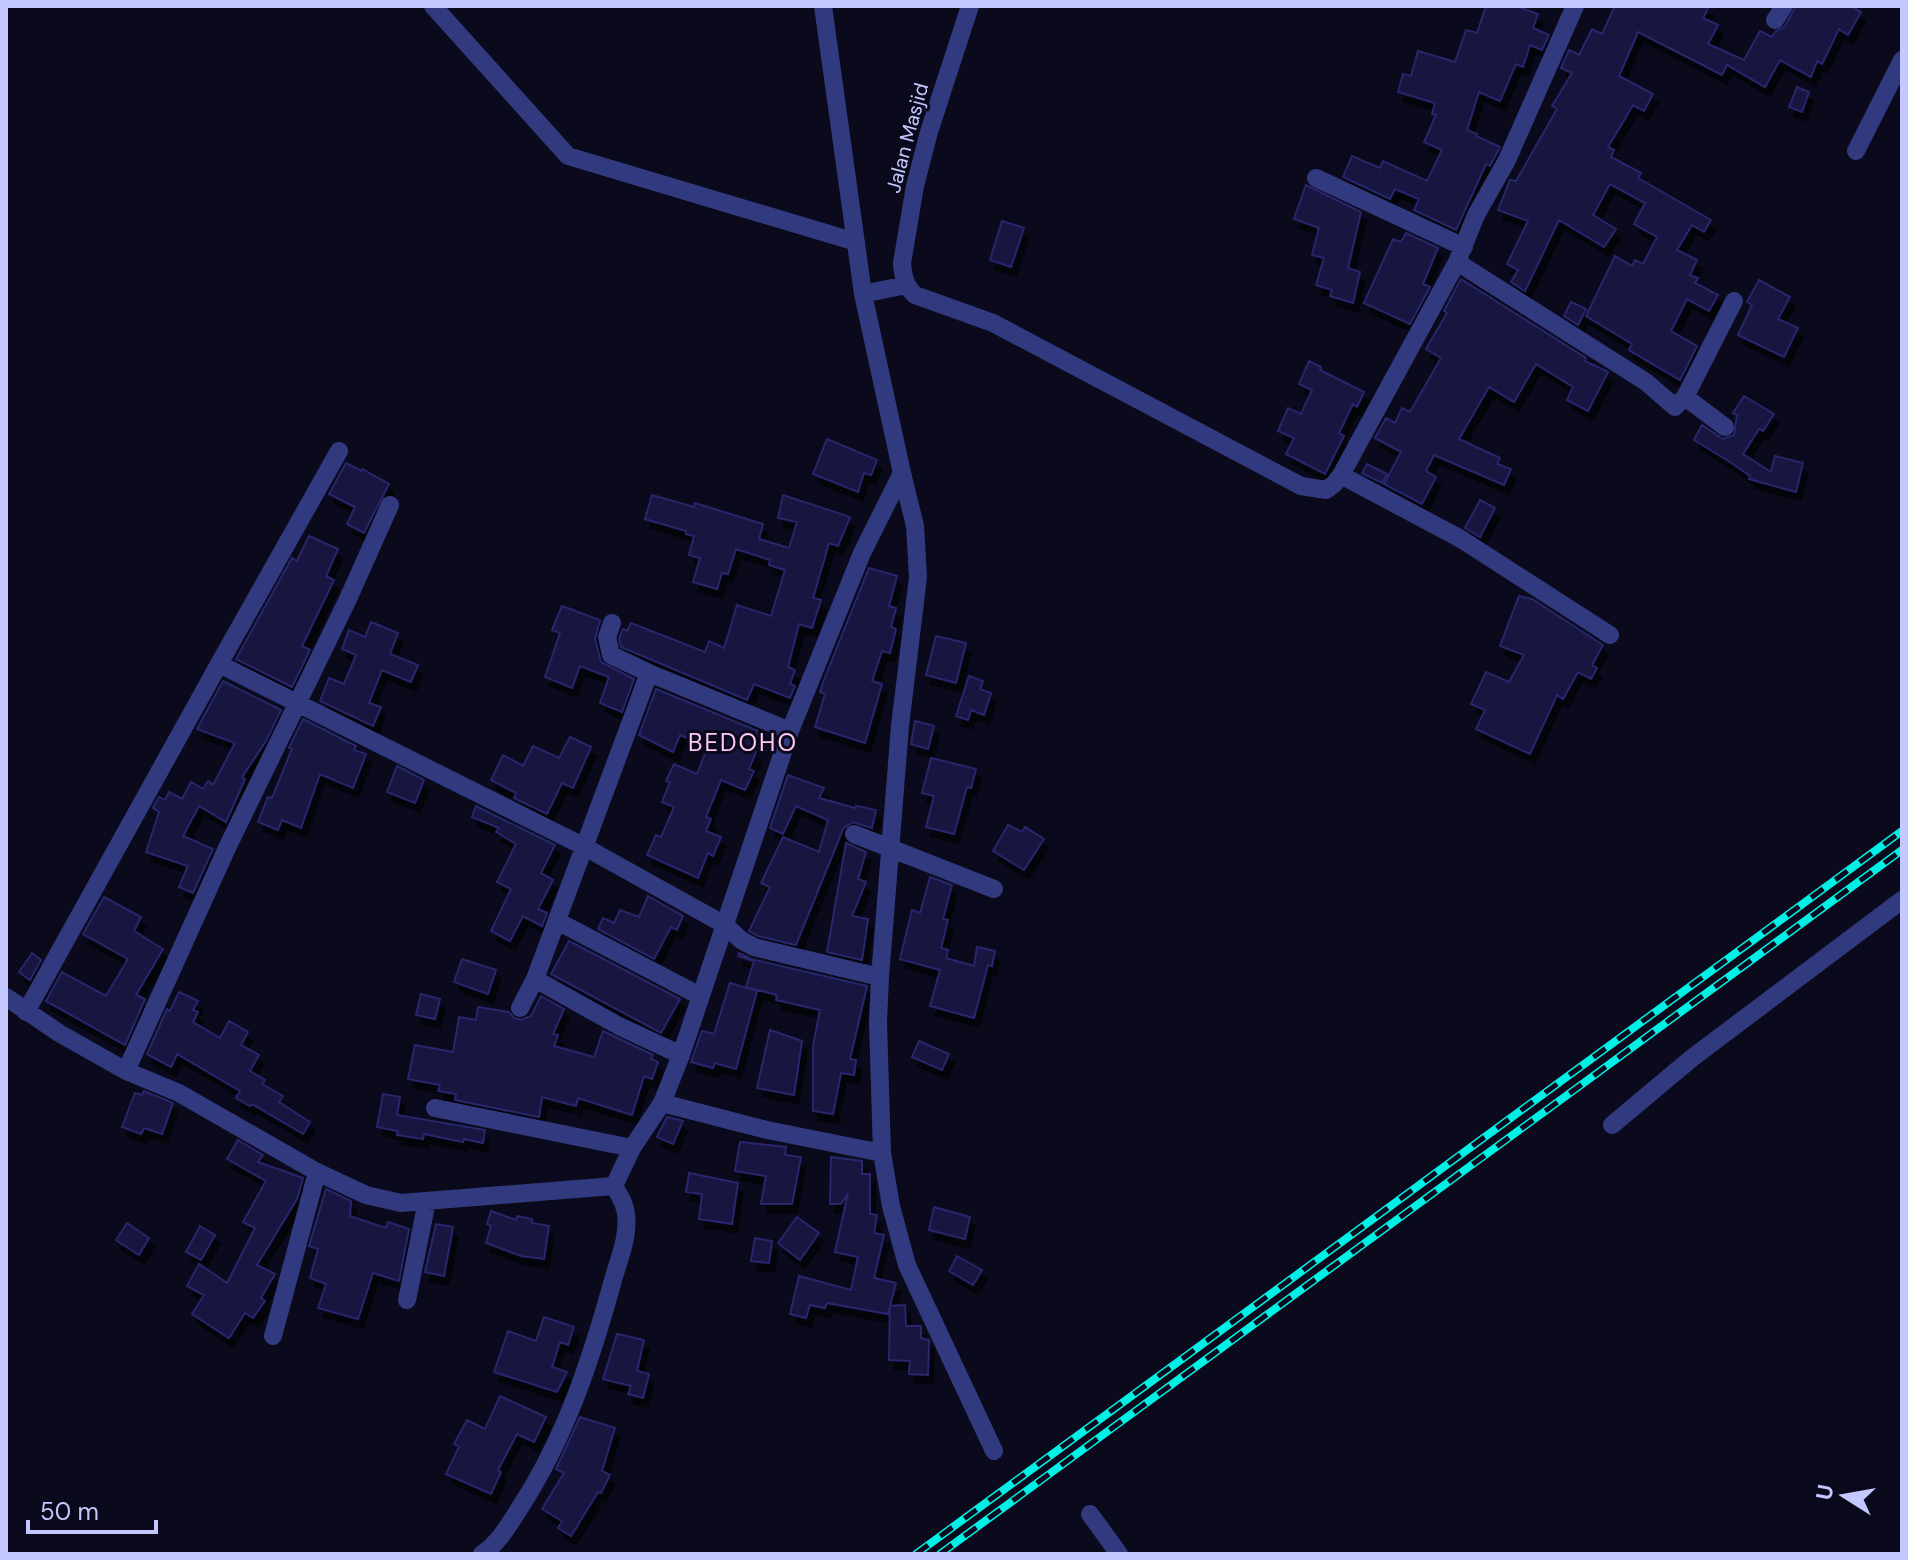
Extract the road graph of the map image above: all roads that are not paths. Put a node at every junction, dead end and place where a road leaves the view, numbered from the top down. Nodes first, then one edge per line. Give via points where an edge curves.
1 (433, 6) edge
2 (823, 6) edge
3 (970, 6) edge
4 (1575, 6) edge
5 (1902, 60) edge
6 (1897, 81) edge
7 (1856, 151) dead end
8 (1316, 178) dead end
9 (856, 242) junction
10 (1460, 254) junction
11 (906, 285) junction
12 (873, 292) junction
13 (1734, 301) dead end
14 (1685, 397) junction
15 (1725, 427) dead end
16 (339, 451) dead end
17 (902, 473) junction
18 (1341, 475) junction
19 (390, 505) dead end
20 (612, 623) dead end
21 (1610, 635) dead end
22 (219, 664) junction
23 (649, 673) junction
24 (296, 704) junction
25 (790, 731) junction
26 (854, 834) dead end
27 (583, 846) junction
28 (890, 847) junction
29 (994, 889) dead end
30 (1902, 900) edge
31 (557, 921) junction
32 (725, 925) junction
33 (880, 977) junction
34 (535, 979) junction
35 (700, 996) junction
36 (6, 997) edge
37 (520, 1008) dead end
38 (26, 1012) junction
39 (681, 1055) junction
40 (126, 1071) junction
41 (662, 1103) junction
42 (435, 1108) dead end
43 (1612, 1125) dead end
44 (632, 1148) junction
45 (882, 1153) junction
46 (317, 1172) junction
47 (614, 1186) junction
48 (427, 1201) junction
49 (407, 1300) dead end
50 (273, 1336) dead end
51 (994, 1451) dead end
52 (1090, 1514) dead end
53 (482, 1554) edge
54 (1119, 1554) edge

1 - 9 street via 568,156
2 - 9 street
3 - 11 street, Jalan Masjid via 915,186 902,263
4 - 10 street
5 - 6 street
6 - 7 street
8 - 10 street
9 - 12 street
10 - 14 street via 1675,407
10 - 18 street
11 - 12 street
11 - 18 street via 915,295 993,323 1301,486 1326,490
12 - 17 street
13 - 14 street
14 - 15 street
16 - 22 street
17 - 25 street via 862,553
17 - 28 street via 915,526 918,577
18 - 21 street via 1461,539
19 - 24 street
20 - 23 street via 607,637 611,655
22 - 24 street
22 - 38 street
23 - 25 street
23 - 27 street
24 - 27 street
24 - 40 street
25 - 32 street
26 - 28 street
27 - 31 street
27 - 32 street
28 - 29 street
28 - 33 street
30 - 43 street
31 - 34 street
31 - 35 street
32 - 33 street via 754,947
32 - 35 street
33 - 45 street
34 - 37 street
34 - 39 street
35 - 39 street
36 - 38 street
38 - 40 street
39 - 41 street
40 - 46 street via 179,1093
41 - 44 street
41 - 45 street
42 - 44 street
44 - 47 street
45 - 51 street via 907,1265
46 - 48 street via 366,1195 401,1203
46 - 50 street
47 - 48 street
47 - 53 street via 627,1216 625,1237 576,1400 540,1476
48 - 49 street
52 - 54 street

